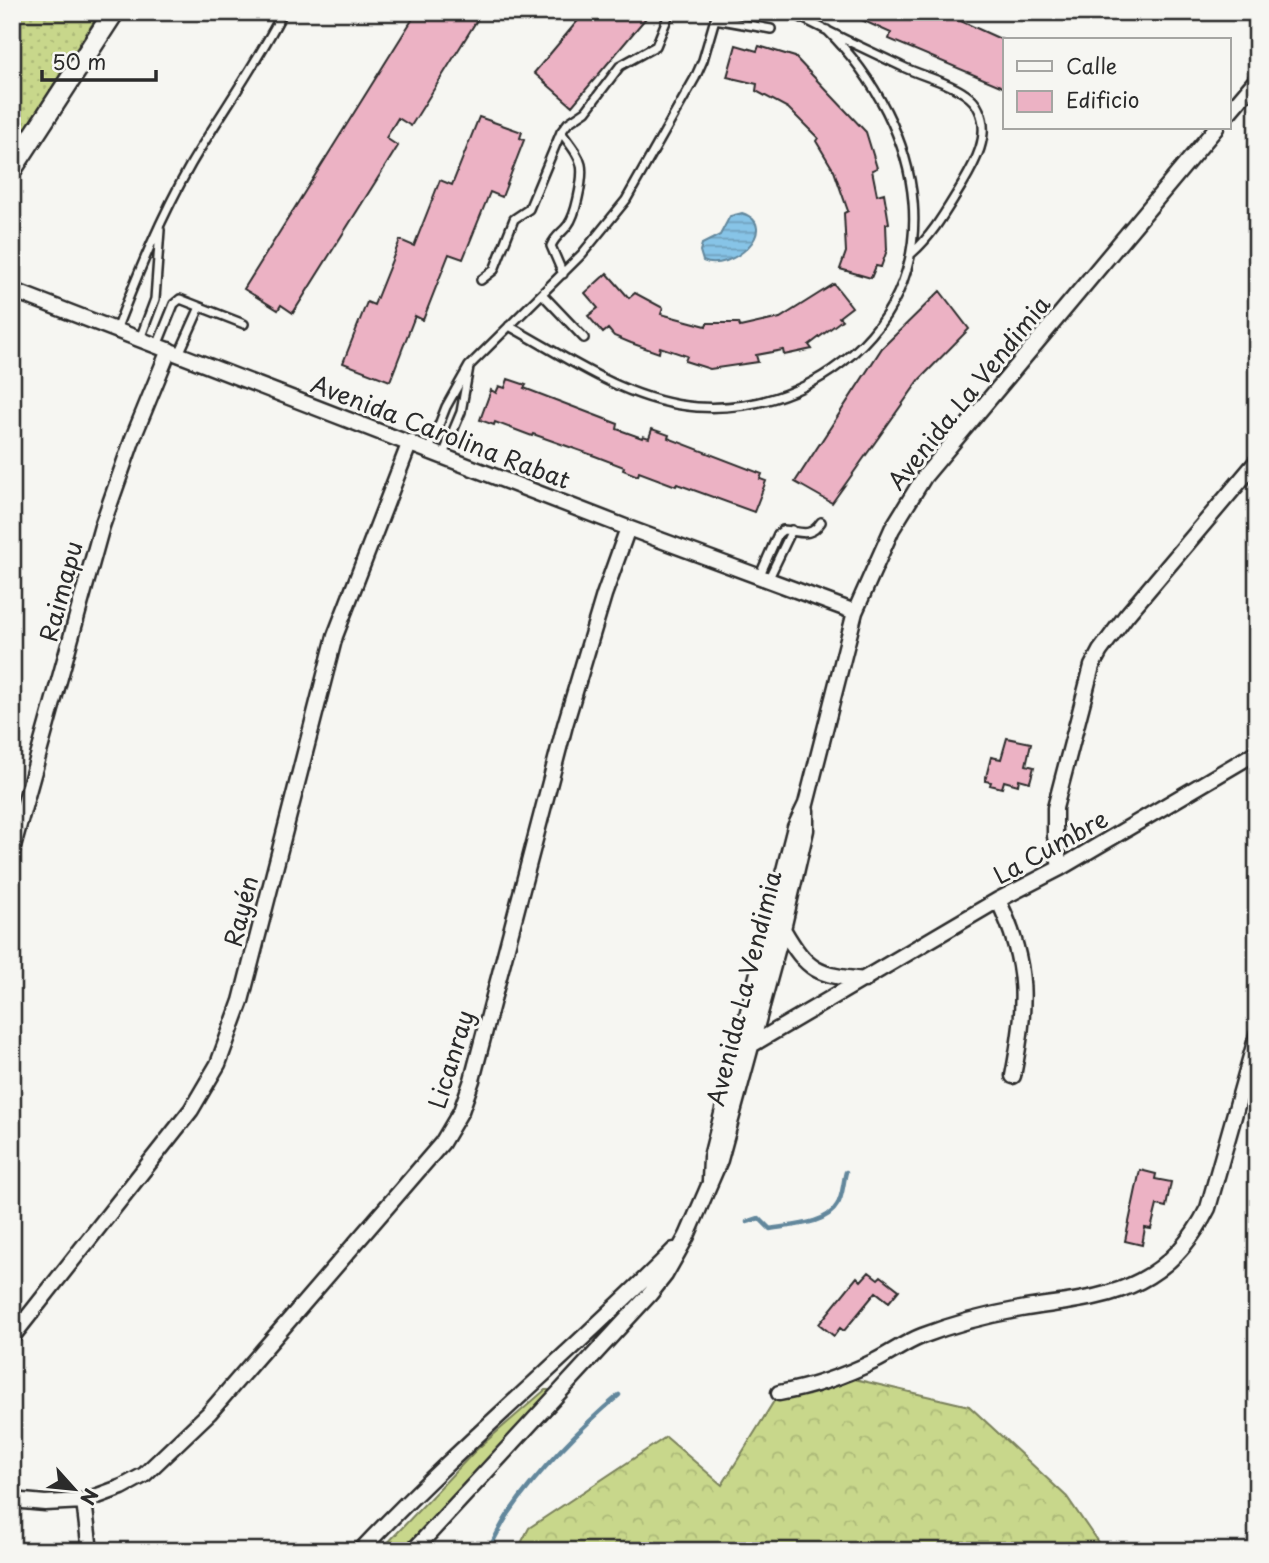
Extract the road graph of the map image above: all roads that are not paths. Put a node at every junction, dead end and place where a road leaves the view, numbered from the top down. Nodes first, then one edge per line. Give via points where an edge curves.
1 (114, 12) edge
2 (283, 12) edge
3 (670, 12) edge
4 (790, 12) edge
5 (716, 15) edge
6 (771, 29) dead end
7 (827, 30) junction
8 (1257, 79) edge
9 (1230, 111) edge
10 (1214, 130) edge
11 (561, 132) junction
12 (12, 169) edge
13 (160, 226) junction
14 (912, 253) junction
15 (563, 274) junction
16 (481, 280) dead end
17 (12, 290) edge
18 (542, 294) junction
19 (200, 307) junction
20 (244, 324) dead end
21 (509, 326) junction
22 (116, 330) junction
23 (584, 338) dead end
24 (140, 339) junction
25 (168, 350) junction
26 (469, 366) junction
27 (410, 442) junction
28 (429, 450) junction
29 (443, 455) junction
30 (1257, 461) edge
31 (821, 522) dead end
32 (628, 528) junction
33 (763, 579) junction
34 (855, 612) junction
35 (1257, 752) edge
36 (806, 804) junction
37 (12, 850) edge
38 (1060, 868) junction
39 (998, 900) junction
40 (783, 929) junction
41 (865, 980) junction
42 (1257, 1035) edge
43 (753, 1045) junction
44 (737, 1053) junction
45 (1013, 1076) dead end
46 (710, 1181) junction
47 (687, 1236) junction
48 (615, 1334) junction
49 (12, 1337) edge
50 (542, 1374) junction
51 (779, 1393) dead end
52 (12, 1500) edge
53 (84, 1501) junction
54 (90, 1551) edge
55 (360, 1551) edge
56 (413, 1551) edge

1 - 12 street
2 - 13 lane via 191,164
3 - 11 lane via 656,46 620,66 586,111
4 - 7 lane
5 - 6 lane
5 - 15 lane via 695,78 626,200
7 - 14 lane via 873,85 902,148 911,189
7 - 14 lane via 958,89 973,101 982,118 981,145 968,175
8 - 9 street
10 - 34 street, Avenida La Vendimia via 924,477 892,528
11 - 15 lane via 584,172 575,212 551,246
11 - 16 lane via 528,209 514,219 494,270
13 - 22 lane
13 - 24 lane via 155,299
14 - 21 lane via 902,289 872,335 823,376 765,403 694,407 648,397 604,379
15 - 18 lane
17 - 22 street, Avenida Carolina Rabat
18 - 21 lane
18 - 23 lane
19 - 20 lane
19 - 25 lane
19 - 25 lane via 180,299 174,304
21 - 26 lane
22 - 24 street, Avenida Carolina Rabat
24 - 25 street, Avenida Carolina Rabat
25 - 27 street, Avenida Carolina Rabat
25 - 37 street, Raimapu via 102,527
26 - 28 lane
26 - 29 lane via 461,412
27 - 28 street, Avenida Carolina Rabat
27 - 49 street, Rayén via 335,636 240,1001 218,1064 191,1110
28 - 29 street, Avenida Carolina Rabat
29 - 32 street, Avenida Carolina Rabat
30 - 38 street via 1126,616 1092,666 1055,807
31 - 33 lane via 808,533 783,530 778,534
32 - 33 street, Avenida Carolina Rabat
32 - 53 street, Licanray via 565,725 472,1080 453,1126 208,1413 144,1475
33 - 34 street, Avenida Carolina Rabat
34 - 36 street, Avenida La Vendimia
35 - 38 street, La Cumbre
36 - 40 street, Avenida La Vendimia via 806,830
36 - 44 street, Avenida La Vendimia via 795,827
38 - 39 street, La Cumbre
39 - 41 street, La Cumbre
39 - 45 street via 1017,949 1023,981 1024,1013
40 - 41 street via 798,954 817,971
40 - 43 street, Avenida La Vendimia
41 - 43 street, La Cumbre
42 - 51 street via 1208,1208 1186,1243 1156,1271 1127,1287 1018,1309 921,1336 816,1386
43 - 44 street, La Cumbre
43 - 46 street, Avenida La Vendimia
44 - 46 street, Avenida La Vendimia via 711,1157
46 - 47 street, Avenida La Vendimia
47 - 48 street, Avenida La Vendimia via 665,1275
47 - 50 street
48 - 50 street
48 - 56 street, Avenida La Vendimia
50 - 55 street
52 - 53 street, Licanray
53 - 54 street

